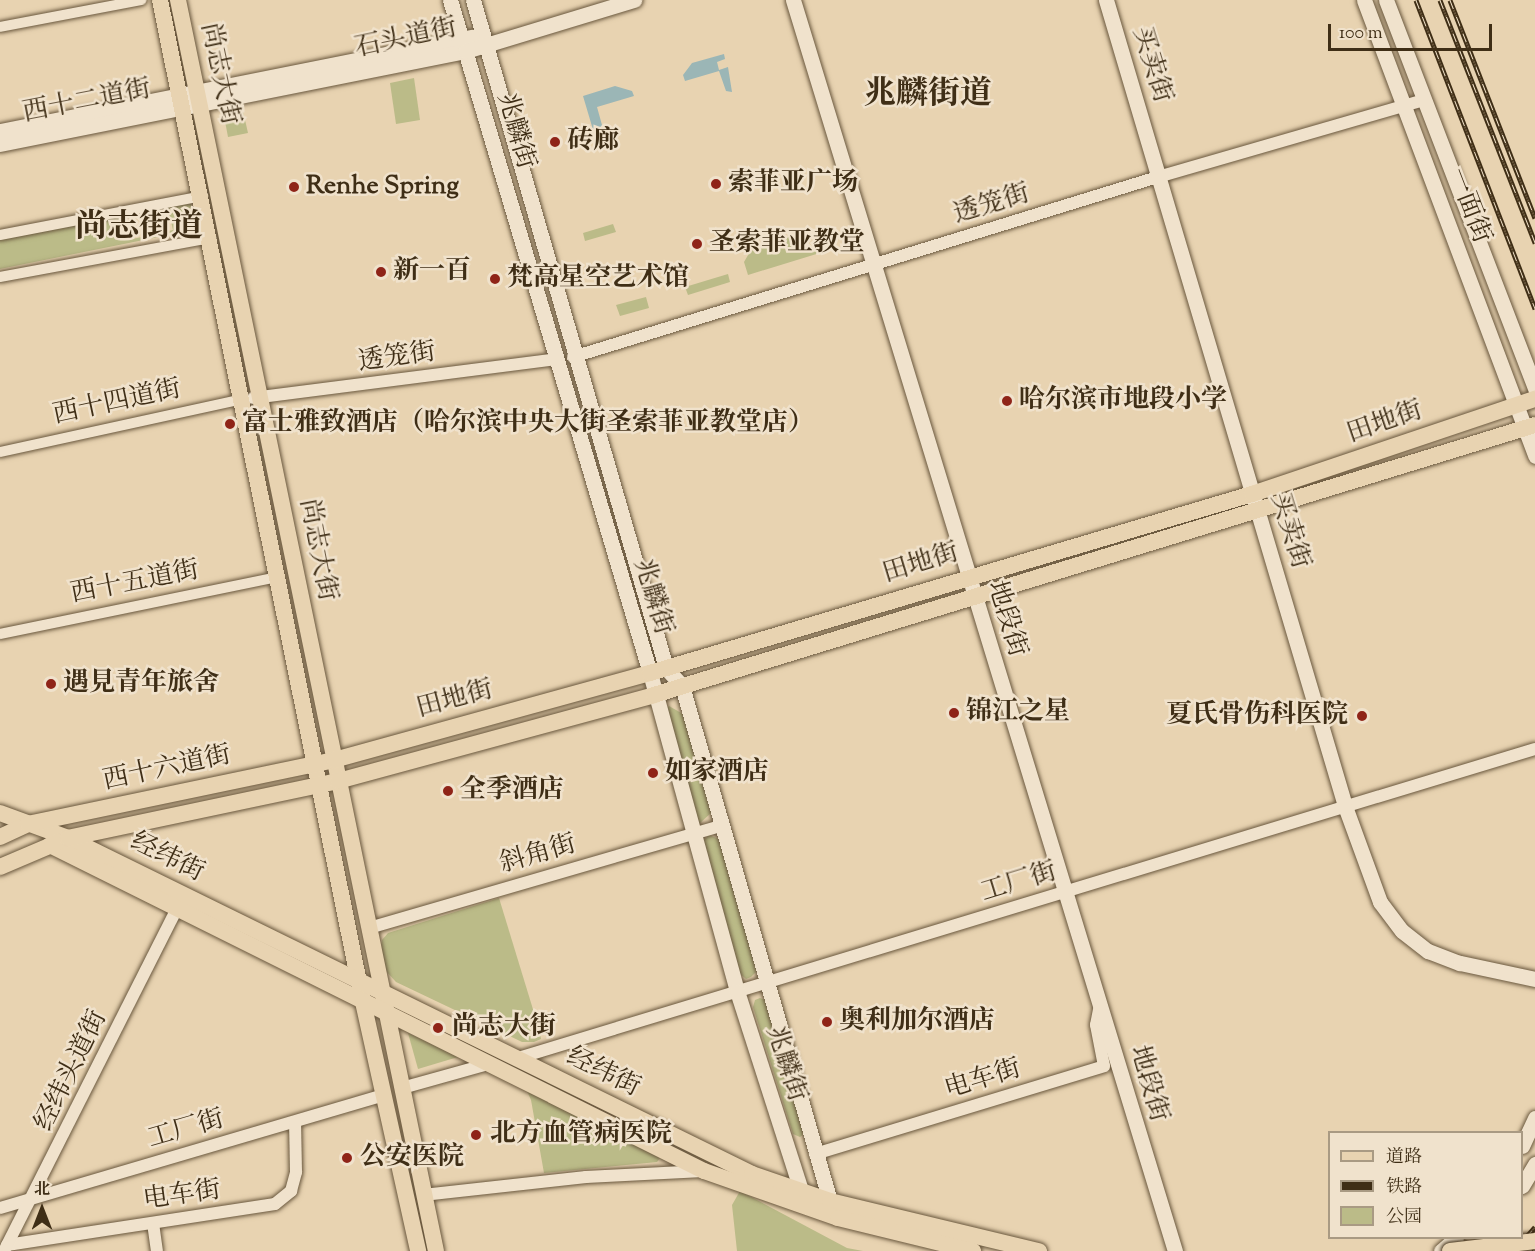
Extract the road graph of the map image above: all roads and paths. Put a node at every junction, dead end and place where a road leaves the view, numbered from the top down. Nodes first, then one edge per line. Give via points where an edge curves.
1 (141, 0) edge
2 (160, 0) edge
3 (178, 0) edge
4 (450, 0) edge
5 (473, 0) edge
6 (604, 0) edge
7 (634, 0) edge
8 (793, 0) edge
9 (1106, 0) edge
10 (1364, 0) edge
11 (1386, 0) edge
12 (0, 27) edge
13 (482, 40) junction
14 (464, 45) junction
15 (198, 98) junction
16 (1424, 100) junction
17 (182, 102) junction
18 (1405, 106) junction
19 (0, 131) edge
20 (0, 144) edge
21 (1161, 176) junction
22 (203, 196) junction
23 (0, 235) edge
24 (211, 238) junction
25 (874, 265) junction
26 (0, 277) edge
27 (573, 357) junction
28 (557, 359) junction
29 (1535, 389) edge
30 (261, 397) junction
31 (243, 399) junction
32 (1535, 399) edge
33 (1518, 405) junction
34 (1531, 427) edge
35 (0, 452) edge
36 (1535, 456) edge
37 (1252, 494) junction
38 (1258, 512) junction
39 (968, 576) junction
40 (278, 577) junction
41 (974, 594) junction
42 (0, 634) edge
43 (658, 671) junction
44 (681, 686) junction
45 (654, 695) junction
46 (1535, 749) edge
47 (334, 760) junction
48 (317, 764) junction
49 (338, 781) junction
50 (321, 784) junction
51 (1346, 809) junction
52 (2, 816) edge
53 (28, 824) junction
54 (720, 826) junction
55 (692, 833) junction
56 (0, 837) edge
57 (68, 838) junction
58 (50, 844) junction
59 (0, 867) edge
60 (1063, 893) junction
61 (177, 909) junction
62 (369, 928) junction
63 (1535, 979) edge
64 (360, 980) junction
65 (767, 982) junction
66 (382, 991) junction
67 (737, 991) junction
68 (363, 1002) junction
69 (1100, 1005) junction
70 (385, 1012) junction
71 (515, 1059) junction
72 (488, 1064) junction
73 (402, 1088) junction
74 (384, 1095) junction
75 (1535, 1118) edge
76 (296, 1122) junction
77 (1523, 1142) edge
78 (814, 1154) junction
79 (1535, 1164) edge
80 (704, 1171) junction
81 (1523, 1183) edge
82 (800, 1191) junction
83 (423, 1195) junction
84 (33, 1198) junction
85 (830, 1202) junction
86 (0, 1208) edge
87 (808, 1208) junction
88 (153, 1224) junction
89 (1455, 1239) edge
90 (1483, 1239) edge
91 (1535, 1241) edge
92 (5, 1248) edge
93 (158, 1251) edge
94 (418, 1251) edge
95 (436, 1251) edge
96 (973, 1251) edge
97 (1039, 1251) edge
98 (1175, 1251) edge
99 (1441, 1251) edge
100 (1450, 1251) edge
101 (1471, 1251) edge

1 - 12 street
2 - 17 main road, 尚志大街
3 - 15 main road, 尚志大街
4 - 14 main road, 兆麟街
5 - 13 main road, 兆麟街
6 - 13 main road, 石头道街
7 - 13 main road, 石头道街
8 - 25 main road, 地段街
9 - 21 main road, 买卖街
10 - 18 main road, 一面街
11 - 16 main road, 一面街
13 - 14 main road, 石头道街
13 - 27 main road, 兆麟街
14 - 15 main road, 石头道街
14 - 28 main road, 兆麟街
15 - 17 main road, 石头道街
15 - 30 main road, 尚志大街
16 - 18 street, 透笼街
16 - 29 main road, 一面街
17 - 19 main road, 西十二道街
17 - 20 main road, 西十二道街
17 - 22 main road, 尚志大街
18 - 21 street, 透笼街
18 - 33 main road, 一面街
21 - 25 street, 透笼街
21 - 37 main road, 买卖街
22 - 23 street
22 - 24 main road, 尚志大街
24 - 26 street
24 - 31 main road, 尚志大街
25 - 27 street, 透笼街
25 - 39 main road, 地段街
27 - 43 main road, 兆麟街
28 - 30 street, 透笼街
28 - 43 main road, 兆麟街
30 - 31 street, 透笼街
30 - 47 main road, 尚志大街
31 - 35 street, 西十四道街
31 - 40 main road, 尚志大街
32 - 33 main road, 田地街
33 - 34 main road, 一面街
33 - 37 main road, 田地街
34 - 36 main road, 一面街
34 - 38 main road, 田地街
37 - 38 main road, 买卖街
37 - 39 main road, 田地街
38 - 41 main road, 田地街
38 - 51 main road, 买卖街
39 - 41 main road, 地段街
39 - 43 main road, 田地街
40 - 42 street, 西十五道街
40 - 48 main road, 尚志大街
41 - 44 main road, 田地街
41 - 60 main road, 地段街
43 - 44 main road, 兆麟街
43 - 45 main road, 兆麟街
43 - 47 main road, 田地街
44 - 45 main road, 田地街
44 - 54 main road, 兆麟街
45 - 49 main road, 田地街
45 - 55 main road, 兆麟街
46 - 51 street, 工厂街
47 - 48 main road, 田地街
47 - 49 main road, 尚志大街
48 - 50 main road, 尚志大街
48 - 53 main road, 西十六道街
49 - 50 main road, 西十六道街
49 - 62 main road, 尚志大街
50 - 57 main road, 西十六道街
50 - 64 main road, 尚志大街
51 - 60 street, 工厂街
51 - 63 main road, 买卖街 via 1380,902 1402,932 1428,951 1452,960
52 - 53 main road, 经纬街
53 - 56 main road, 西十六道街
53 - 57 main road, 经纬街
54 - 55 street, 斜角街
54 - 65 main road, 兆麟街
55 - 62 street, 斜角街
55 - 67 main road, 兆麟街
57 - 58 main road, 西十六道街
57 - 64 main road, 经纬街
58 - 59 main road, 西十六道街
58 - 61 main road, 经纬街
60 - 65 street, 工厂街
60 - 69 main road, 地段街
61 - 68 main road, 经纬街
61 - 84 street, 经纬头道街
62 - 66 main road, 尚志大街
64 - 66 main road, 经纬街
64 - 68 main road, 尚志大街
65 - 67 street, 工厂街
65 - 78 main road, 兆麟街
66 - 70 main road, 尚志大街
66 - 71 main road, 经纬街
67 - 71 street, 工厂街
67 - 82 main road, 兆麟街
68 - 70 main road, 经纬街
68 - 74 main road, 尚志大街
69 - 78 street, 电车街 via 1096,1025 1104,1066
69 - 98 main road, 地段街
70 - 72 main road, 经纬街
70 - 73 main road, 尚志大街
71 - 82 main road, 经纬街 via 752,1174
72 - 73 street
72 - 80 main road, 经纬街
73 - 83 main road, 尚志大街
74 - 76 street, 工厂街
74 - 94 main road, 尚志大街
75 - 77 main road
76 - 84 street, 工厂街
76 - 88 street, 电车街 via 296,1172 291,1191 274,1204
78 - 85 main road, 兆麟街
79 - 81 main road
80 - 83 street via 586,1177
80 - 87 main road, 经纬街
82 - 85 main road, 经纬街
82 - 87 main road, 兆麟街
83 - 95 main road, 尚志大街
84 - 86 street, 工厂街
84 - 92 street, 经纬头道街
85 - 97 main road, 经纬街
87 - 96 main road, 经纬街
88 - 92 street, 电车街
88 - 93 street
89 - 99 main road
90 - 101 main road
91 - 100 main road, bridge

